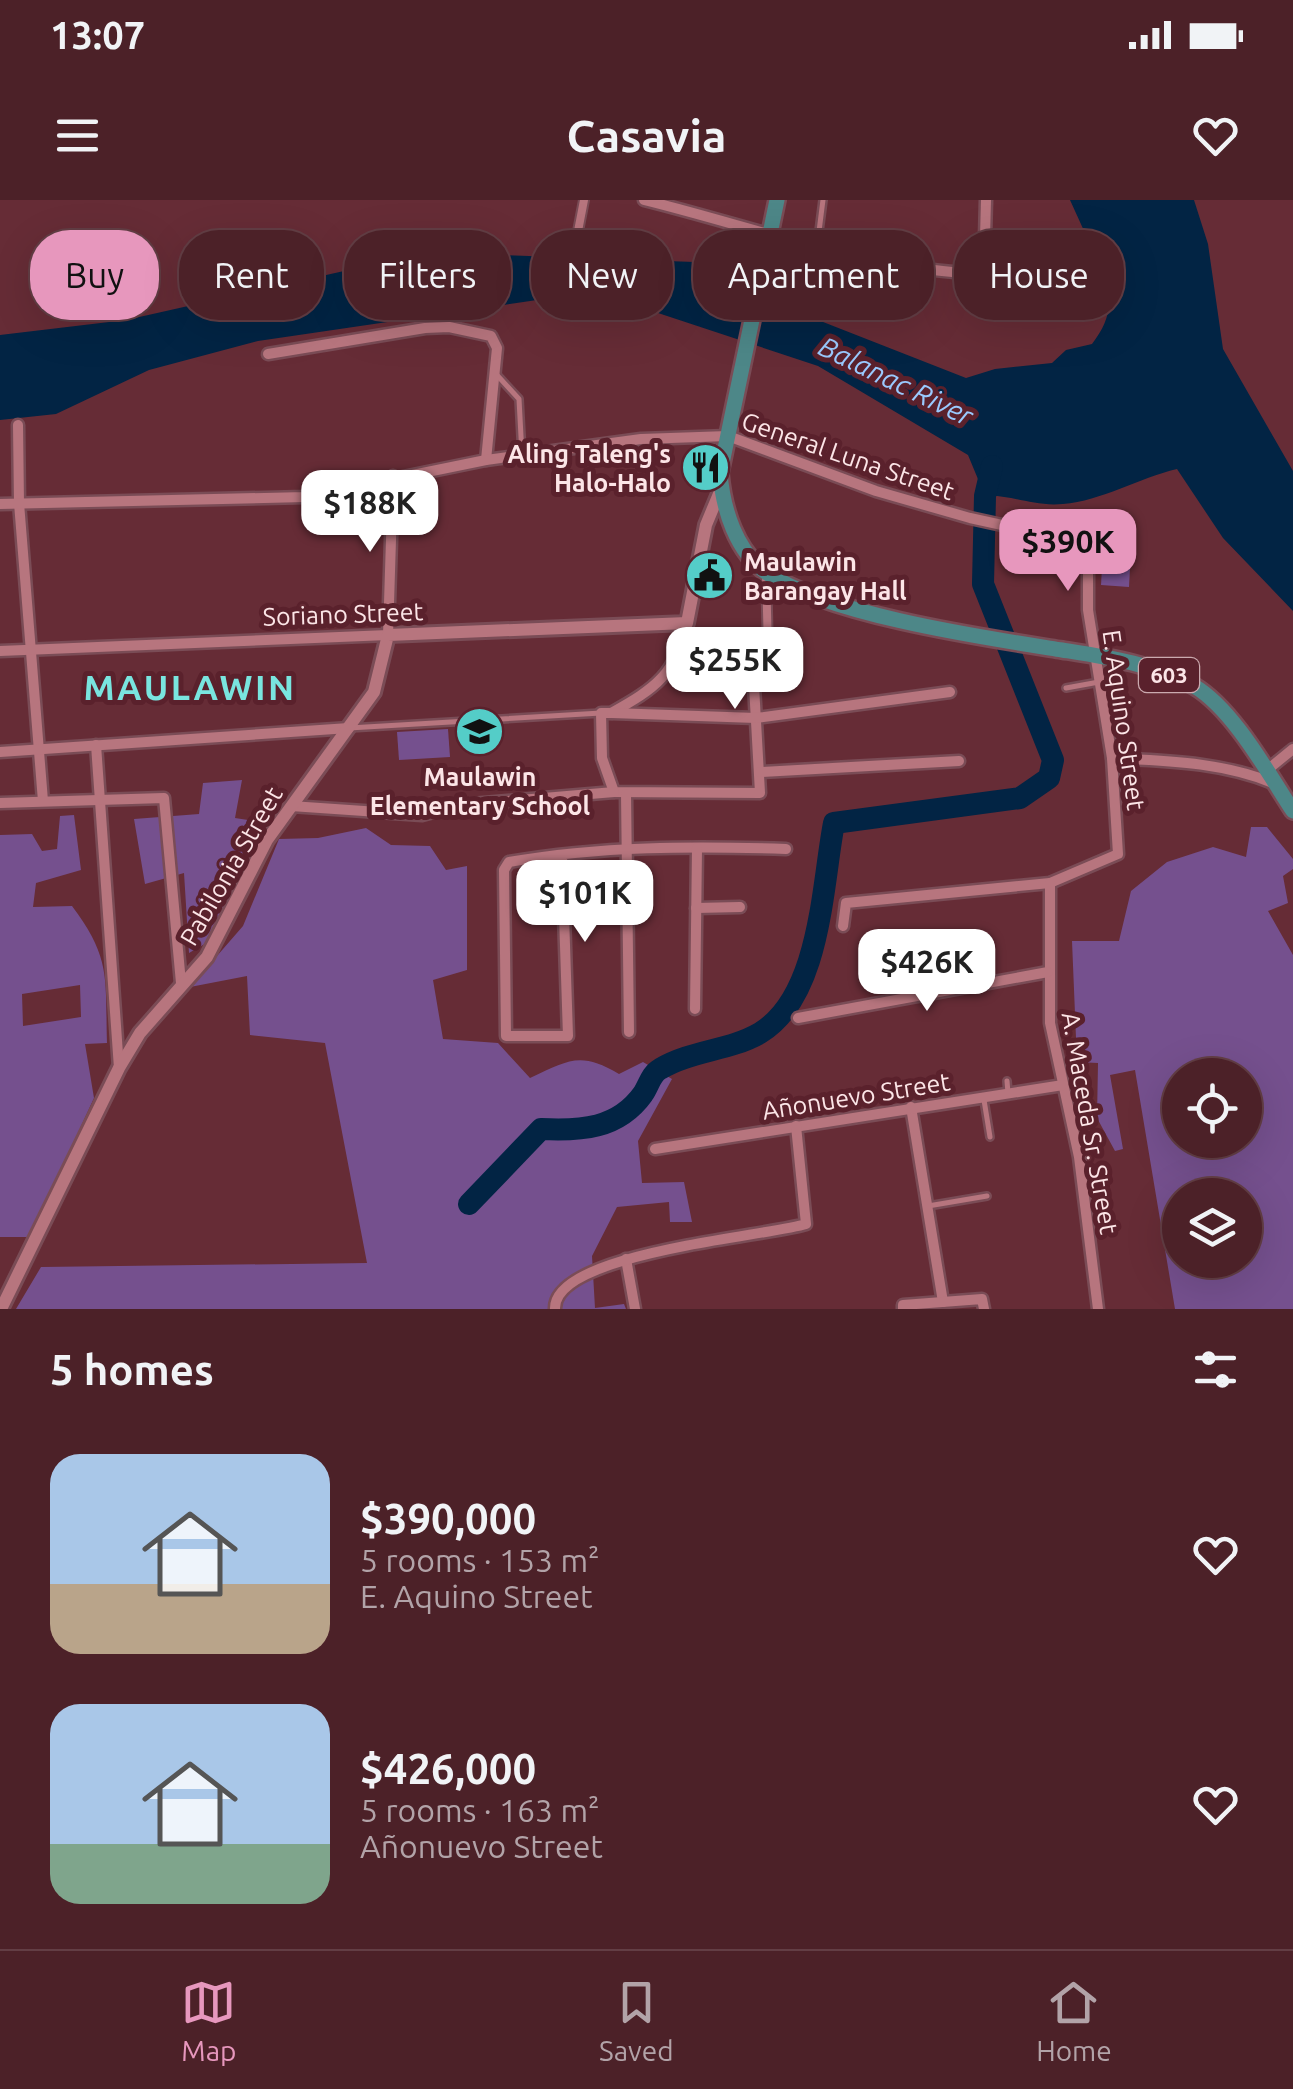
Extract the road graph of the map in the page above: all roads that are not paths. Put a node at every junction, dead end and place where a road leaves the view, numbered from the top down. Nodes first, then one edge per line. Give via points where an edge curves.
1 (584, 200) edge
2 (644, 200) edge
3 (776, 200) edge
4 (823, 200) edge
5 (986, 200) edge
6 (578, 230) edge
7 (749, 230) edge
8 (768, 230) edge
9 (819, 230) edge
10 (934, 272) edge
11 (751, 320) edge
12 (268, 354) dead end
13 (496, 374) junction
14 (18, 425) dead end
15 (728, 436) junction
16 (522, 455) junction
17 (486, 460) junction
18 (392, 476) junction
19 (721, 489) junction
20 (0, 504) edge
21 (19, 504) junction
22 (1088, 529) joint
23 (766, 573) junction
24 (687, 623) junction
25 (388, 635) junction
26 (31, 649) junction
27 (752, 650) joint
28 (0, 651) edge
29 (1095, 656) junction
30 (1099, 682) junction
31 (1066, 688) dead end
32 (950, 692) dead end
33 (606, 713) junction
34 (756, 718) junction
35 (349, 728) junction
36 (96, 744) junction
37 (40, 750) junction
38 (1293, 750) edge
39 (0, 752) edge
40 (1112, 758) junction
41 (959, 761) dead end
42 (760, 772) junction
43 (1270, 777) junction
44 (620, 793) junction
45 (102, 800) junction
46 (44, 801) junction
47 (0, 803) edge
48 (292, 806) junction
49 (1293, 811) edge
50 (697, 848) junction
51 (630, 849) junction
52 (786, 849) dead end
53 (562, 855) junction
54 (1050, 883) junction
55 (740, 907) dead end
56 (696, 908) junction
57 (843, 926) dead end
58 (1048, 972) junction
59 (181, 983) junction
60 (695, 1009) dead end
61 (798, 1018) dead end
62 (629, 1032) dead end
63 (119, 1068) junction
64 (1063, 1086) junction
65 (984, 1097) junction
66 (911, 1108) junction
67 (796, 1126) junction
68 (990, 1137) dead end
69 (655, 1148) dead end
70 (987, 1196) dead end
71 (928, 1206) junction
72 (626, 1259) junction
73 (942, 1302) junction
74 (1, 1309) edge
75 (555, 1309) edge
76 (634, 1309) edge
77 (904, 1309) edge
78 (984, 1309) edge
79 (1098, 1309) edge

1 - 6 street
2 - 7 street
3 - 8 main road, 603
4 - 9 lane
5 - 10 street via 984,274
11 - 15 main road, 603
12 - 13 street via 449,326 491,336 498,348
13 - 16 lane via 518,399
13 - 17 street
14 - 21 street
15 - 16 street, General Luna Street
15 - 19 main road, 603
15 - 22 street, General Luna Street via 970,518
16 - 17 street, General Luna Street
17 - 18 street, General Luna Street
18 - 21 street, General Luna Street via 305,497
18 - 25 street, Pabilonia Street
19 - 23 main road, 603 via 736,536
19 - 24 street via 706,525
20 - 21 street, General Luna Street
21 - 26 street
22 - 29 street, E. Aquino Street
23 - 27 street via 768,649
23 - 29 main road, 603 via 851,607
24 - 25 street, Soriano Street
24 - 33 street via 667,676
25 - 26 street, Soriano Street
25 - 35 street, Pabilonia Street via 374,692
26 - 28 street, Soriano Street
26 - 37 street
27 - 34 street
29 - 30 street, E. Aquino Street
29 - 43 main road, 603 via 1156,670 1204,692
30 - 31 lane
30 - 40 street, E. Aquino Street
32 - 34 street
33 - 34 street
33 - 35 lane
33 - 44 street via 602,758
34 - 42 street
35 - 36 street
35 - 48 street, Pabilonia Street
36 - 37 street
36 - 45 street
37 - 39 street
37 - 46 street
38 - 43 street
40 - 43 street via 1197,762
40 - 54 street, E. Aquino Street via 1118,854
41 - 42 street
42 - 44 street via 758,794
43 - 49 main road, 603
44 - 48 street via 460,806 422,816
44 - 51 street
45 - 46 street
45 - 59 street via 164,798
45 - 63 street
46 - 47 street
48 - 59 street, Pabilonia Street via 267,840 207,958
50 - 51 street
50 - 52 street
50 - 56 street
51 - 53 street
51 - 62 street
53 - 53 street via 506,866 506,1036 568,1036
54 - 57 street, E. Aquino Street via 846,903
54 - 58 street, A. Maceda Sr. Street
55 - 56 street
56 - 60 street
58 - 61 street
58 - 64 street, A. Maceda Sr. Street
59 - 63 street, Pabilonia Street
63 - 74 street, Pabilonia Street
64 - 65 street, Añonuevo Street via 1008,1087
64 - 79 street, A. Maceda Sr. Street
65 - 66 street, Añonuevo Street
65 - 68 lane
66 - 67 street, Añonuevo Street
66 - 71 street
67 - 69 street, Añonuevo Street
67 - 72 street via 806,1224
70 - 71 lane
71 - 73 street
72 - 75 street via 571,1284
72 - 76 street
73 - 77 street
73 - 78 street via 982,1299

